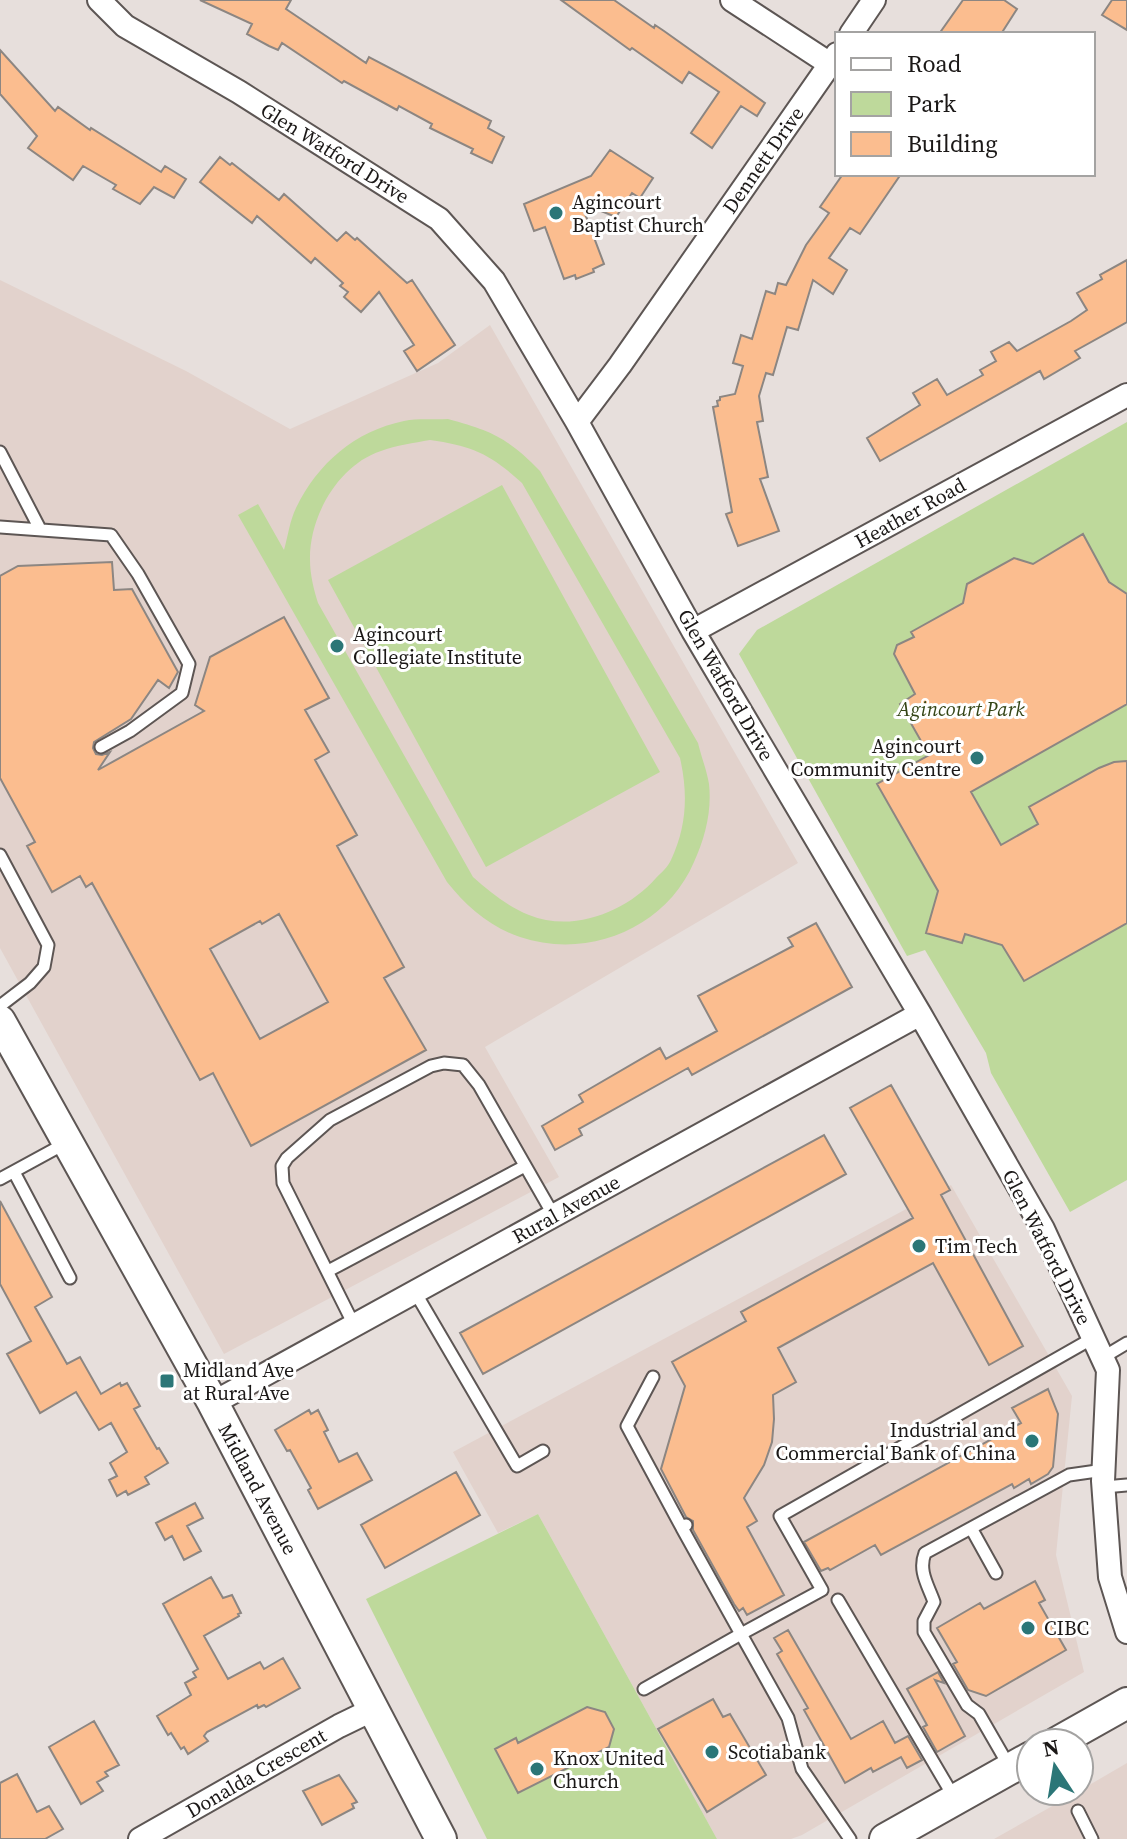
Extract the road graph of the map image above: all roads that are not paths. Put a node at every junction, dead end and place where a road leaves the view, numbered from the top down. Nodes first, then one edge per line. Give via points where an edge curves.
1 (99, 0) edge
2 (732, 0) edge
3 (874, 0) edge
4 (852, 32) edge
5 (834, 59) edge
6 (1127, 395) edge
7 (577, 422) junction
8 (0, 452) edge
9 (0, 527) edge
10 (40, 529) junction
11 (693, 631) junction
12 (101, 747) dead end
13 (0, 855) edge
14 (0, 1006) edge
15 (920, 1014) junction
16 (0, 1021) edge
17 (68, 1143) junction
18 (525, 1166) junction
19 (14, 1172) junction
20 (0, 1179) edge
21 (554, 1216) junction
22 (328, 1271) junction
23 (70, 1278) dead end
24 (415, 1292) junction
25 (354, 1325) junction
26 (1127, 1343) edge
27 (1098, 1348) junction
28 (653, 1377) dead end
29 (213, 1403) junction
30 (543, 1451) dead end
31 (1104, 1478) junction
32 (1127, 1485) edge
33 (971, 1528) junction
34 (996, 1573) dead end
35 (838, 1600) dead end
36 (1127, 1632) edge
37 (741, 1634) junction
38 (644, 1689) dead end
39 (1127, 1703) edge
40 (374, 1709) junction
41 (1084, 1727) edge
42 (1015, 1756) edge
43 (1015, 1766) edge
44 (955, 1800) junction
45 (1078, 1811) dead end
46 (140, 1839) edge
47 (441, 1839) edge
48 (850, 1839) edge
49 (885, 1839) edge
50 (1092, 1839) edge

1 - 7 street, Glen Watford Drive via 125,26 439,219 494,281
2 - 5 street
3 - 4 street
5 - 7 street, Dennett Drive
6 - 11 street, Heather Road
7 - 11 street, Glen Watford Drive
8 - 10 lane
9 - 10 lane
10 - 12 lane via 111,535 189,664 182,693
11 - 15 street, Glen Watford Drive
13 - 14 lane via 48,945 44,967
15 - 21 street, Rural Avenue
15 - 27 street, Glen Watford Drive via 1043,1229
16 - 17 main road, Midland Avenue
17 - 19 lane
17 - 29 main road, Midland Avenue
18 - 21 lane
18 - 22 lane
18 - 22 lane via 463,1065 444,1063 418,1073 330,1120 282,1166 283,1183
19 - 20 lane
19 - 23 lane
21 - 24 street, Rural Avenue
22 - 25 lane
24 - 25 street, Rural Avenue
24 - 30 lane via 517,1466
25 - 29 street, Rural Avenue
26 - 27 lane
27 - 31 street, Glen Watford Drive via 1108,1370
27 - 37 lane via 780,1516 822,1590
28 - 37 lane via 627,1426
29 - 40 main road, Midland Avenue
31 - 32 lane
31 - 33 lane via 1069,1475
31 - 36 street, Glen Watford Drive via 1110,1577
33 - 34 lane
33 - 42 lane via 925,1553 921,1570 934,1602 924,1632 967,1705
35 - 44 lane
37 - 38 lane
37 - 48 lane via 788,1718 802,1769
39 - 41 main road
40 - 46 street, Donalda Crescent
40 - 47 main road, Midland Avenue
43 - 44 main road
44 - 49 main road
45 - 50 lane

